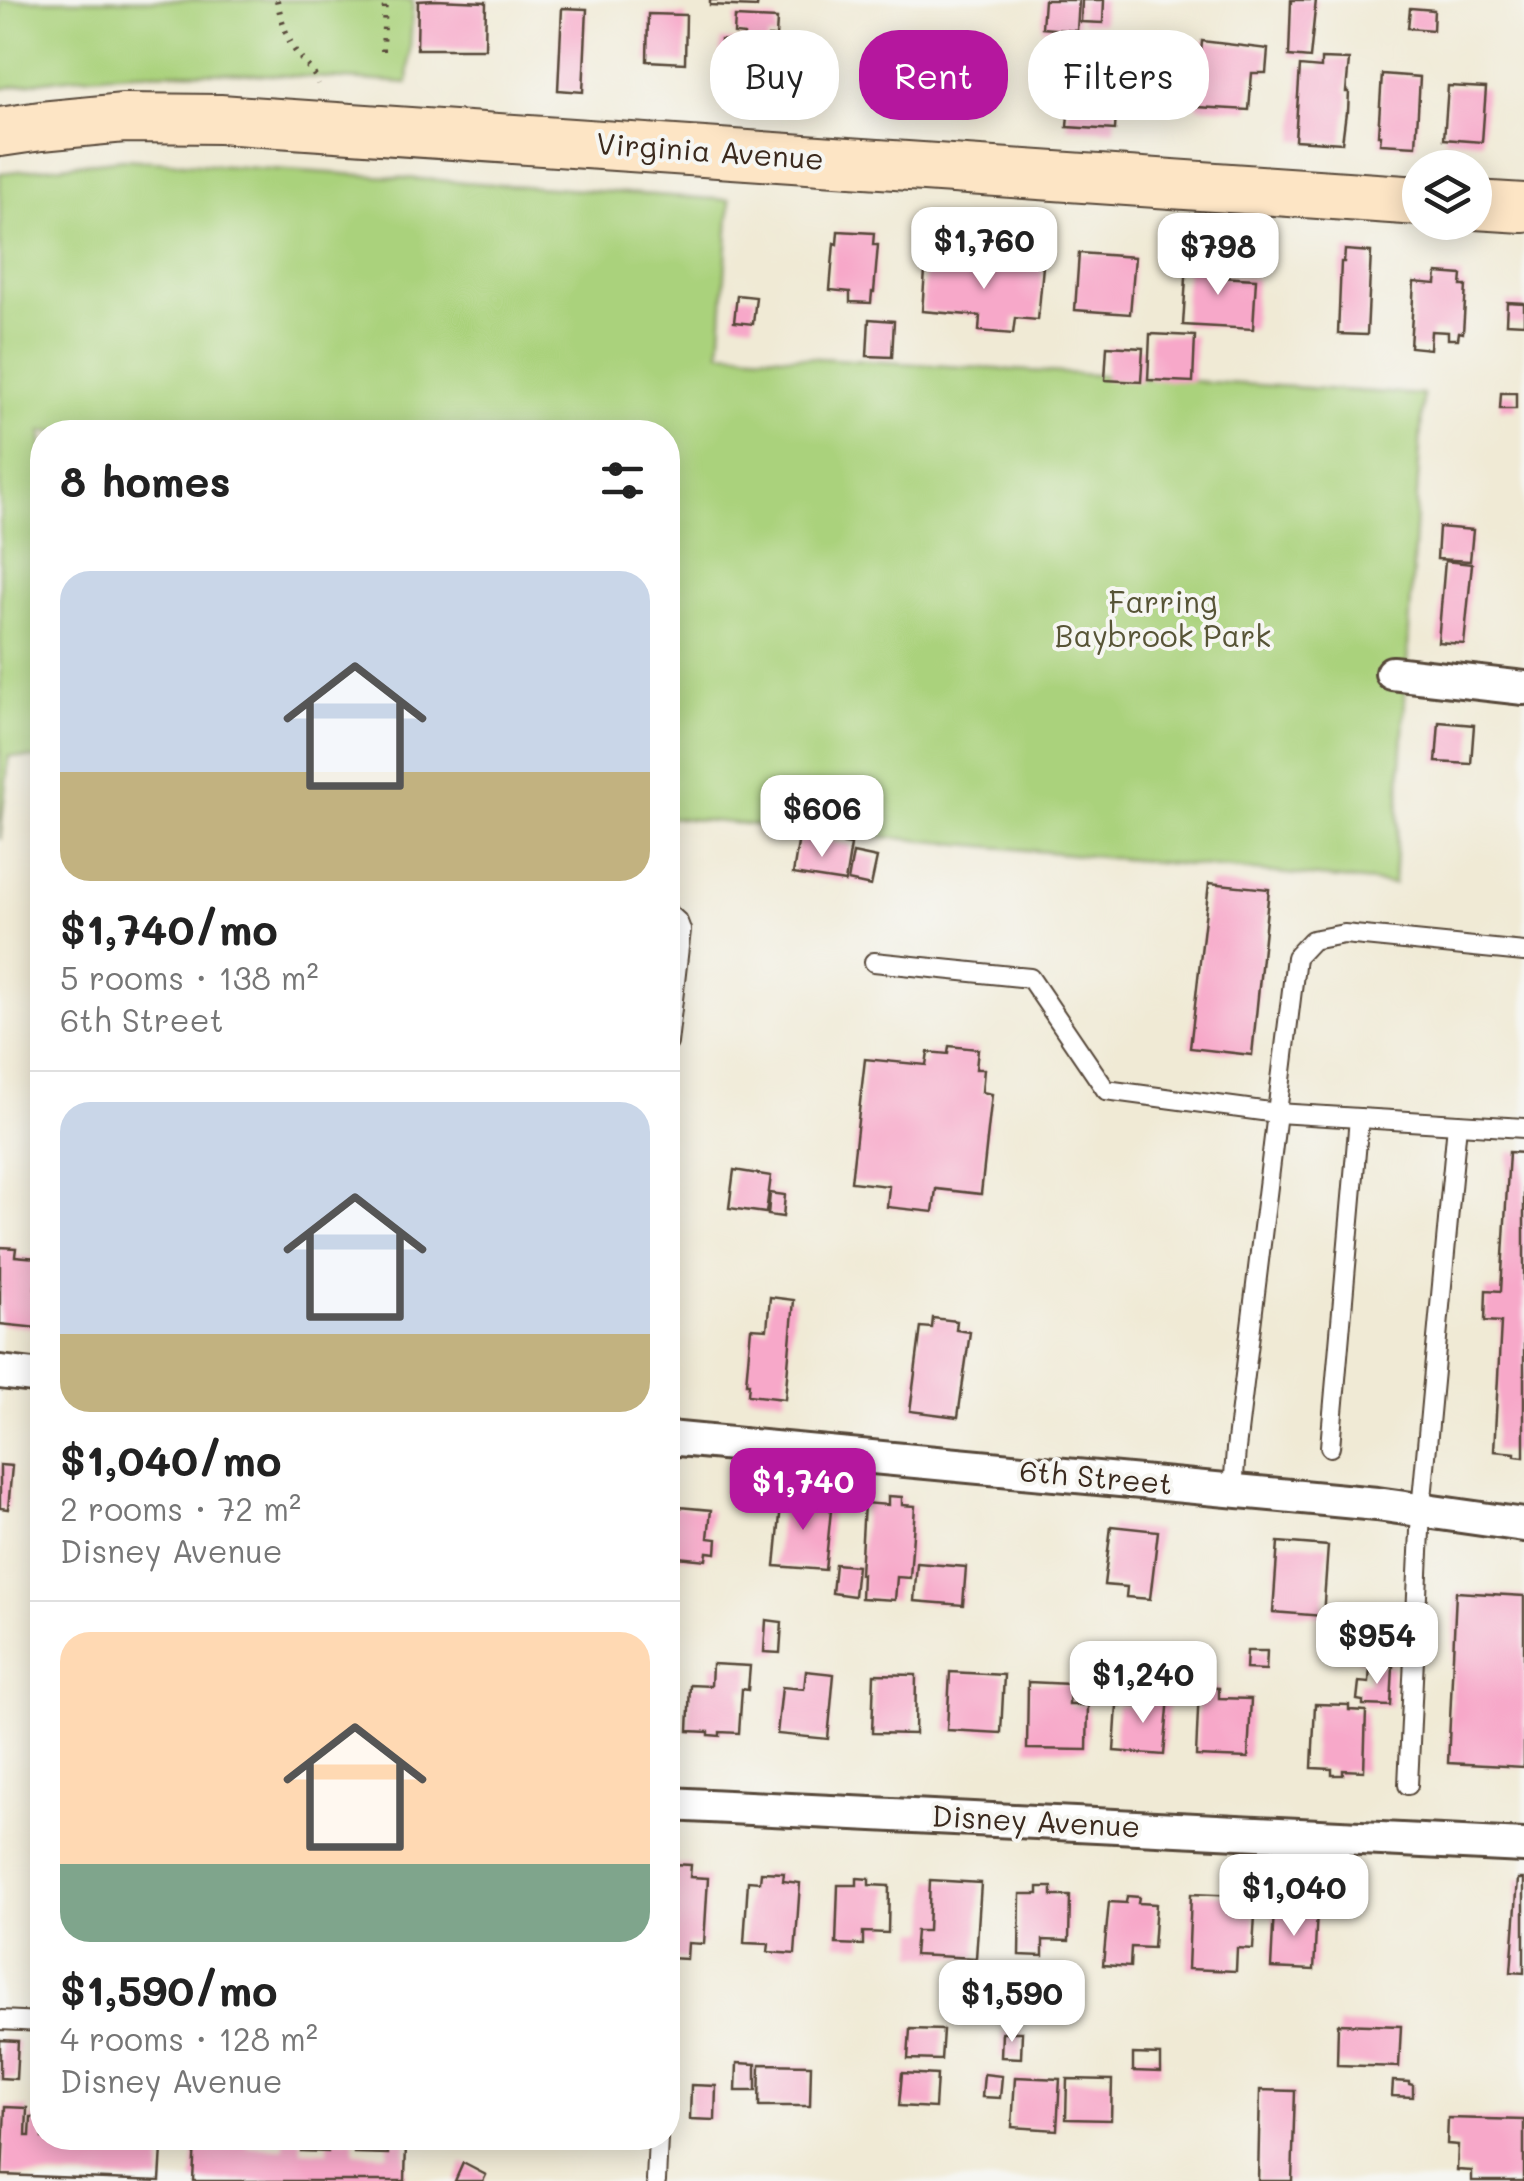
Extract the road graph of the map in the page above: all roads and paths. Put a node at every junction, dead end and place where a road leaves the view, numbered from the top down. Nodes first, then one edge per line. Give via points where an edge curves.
1 (276, 0) edge
2 (385, 0) edge
3 (382, 51) dead end
4 (318, 84) dead end
5 (0, 132) edge
6 (1402, 200) edge
7 (1492, 206) edge
8 (1524, 208) edge
9 (1392, 673) dead end
10 (1524, 688) edge
11 (1524, 952) edge
12 (874, 962) dead end
13 (1278, 1112) junction
14 (1359, 1118) junction
15 (1457, 1124) junction
16 (1524, 1128) edge
17 (0, 1372) edge
18 (30, 1376) edge
19 (680, 1439) edge
20 (1330, 1447) dead end
21 (1233, 1490) junction
22 (1420, 1510) junction
23 (1524, 1525) edge
24 (1408, 1786) dead end
25 (680, 1805) edge
26 (1524, 1846) edge
27 (0, 2020) edge
28 (30, 2021) edge
29 (657, 2150) edge
30 (656, 2181) edge

1 - 4 path via 292,44
2 - 3 path
5 - 6 street, Virginia Avenue via 124,118 220,120
7 - 8 street
9 - 10 street
11 - 13 lane via 1344,934 1312,940 1296,958
12 - 13 lane via 1030,978 1106,1090
13 - 14 lane
13 - 21 lane
14 - 15 lane
14 - 20 lane
15 - 16 lane
15 - 22 lane
17 - 18 street
19 - 21 street, 6th Street
21 - 22 street, 6th Street
22 - 23 street, 6th Street
22 - 24 lane
25 - 26 street, Disney Avenue
27 - 28 lane
29 - 30 lane

